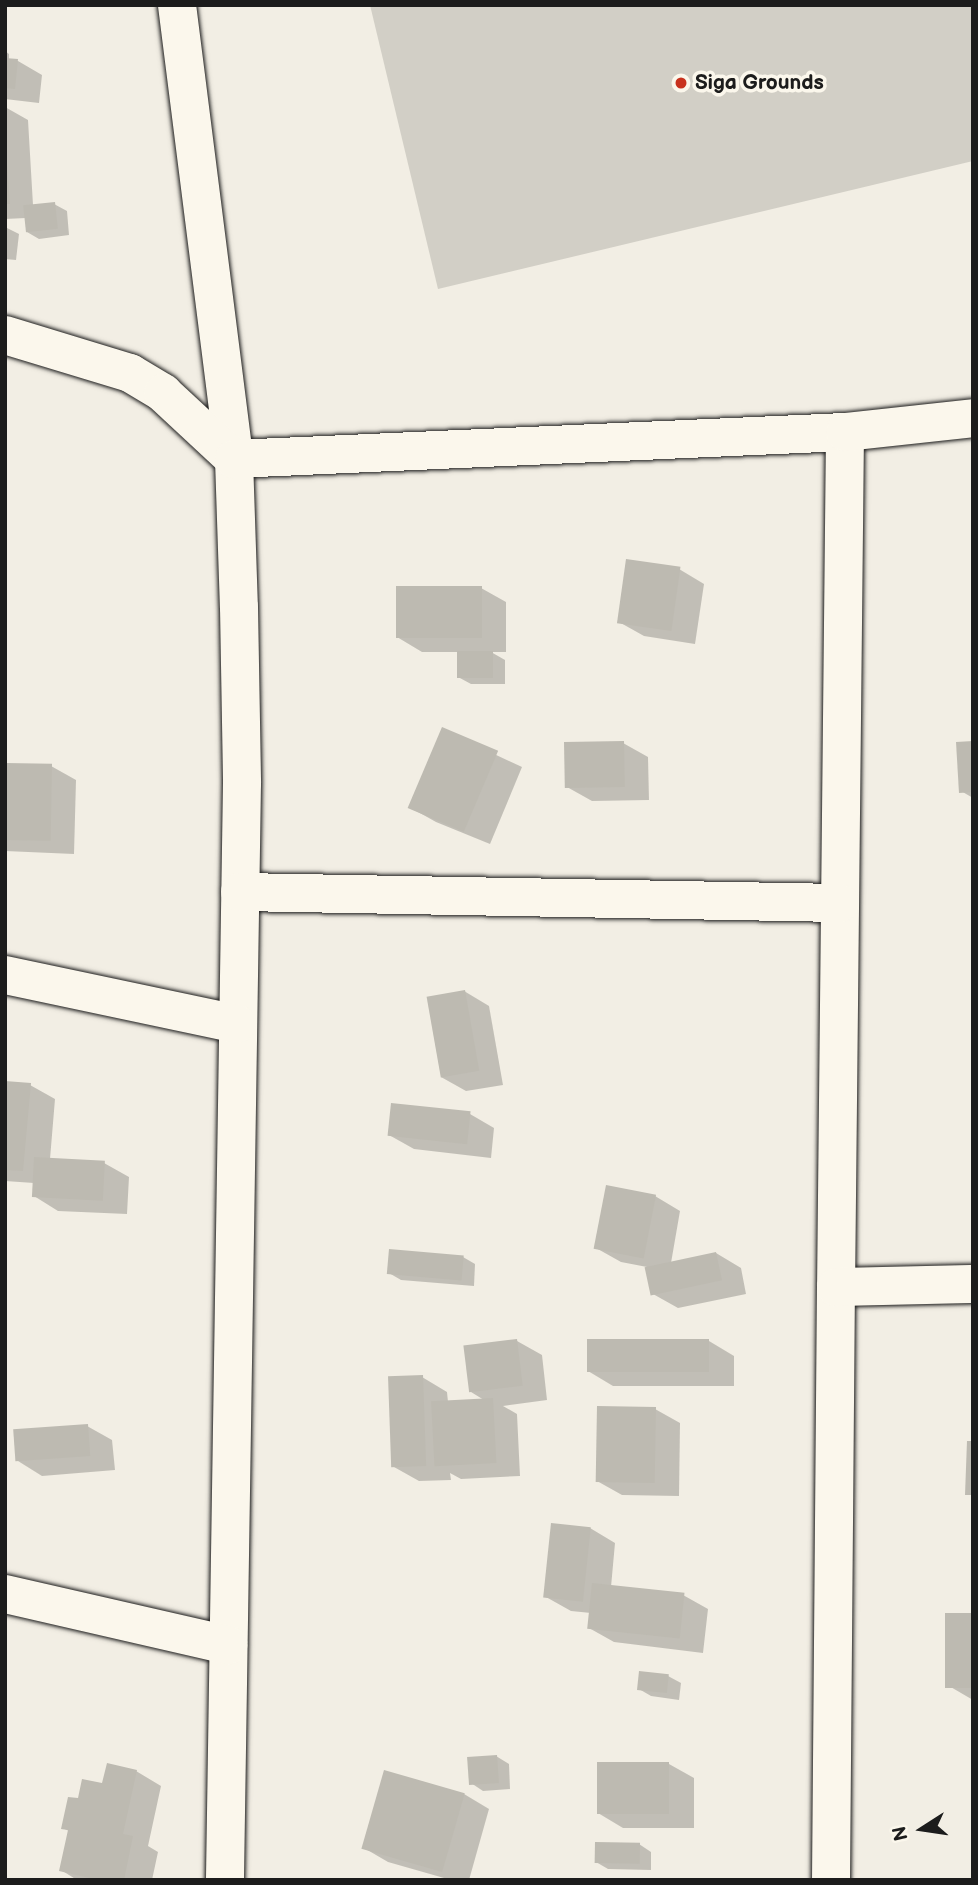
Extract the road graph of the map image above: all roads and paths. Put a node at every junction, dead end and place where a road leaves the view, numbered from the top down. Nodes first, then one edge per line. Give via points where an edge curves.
1 (177, 5) edge
2 (5, 335) edge
3 (973, 418) edge
4 (845, 432) junction
5 (234, 459) junction
6 (240, 892) junction
7 (840, 903) junction
8 (5, 975) edge
9 (237, 1024) junction
10 (973, 1284) edge
11 (836, 1287) junction
12 (5, 1594) edge
13 (228, 1645) junction
14 (225, 1880) edge
15 (831, 1880) edge

1 - 5 street
2 - 5 street via 130,373 163,393
3 - 4 street
4 - 5 street
4 - 7 street
5 - 6 street
6 - 7 street
6 - 9 street
7 - 11 street
8 - 9 street
9 - 13 street
10 - 11 street
11 - 15 street
12 - 13 street
13 - 14 street

